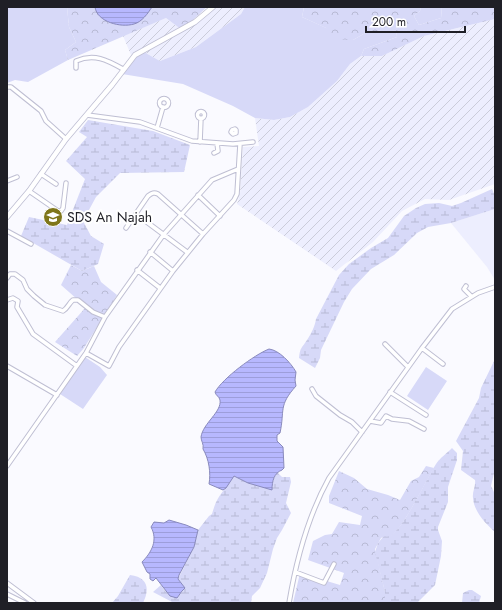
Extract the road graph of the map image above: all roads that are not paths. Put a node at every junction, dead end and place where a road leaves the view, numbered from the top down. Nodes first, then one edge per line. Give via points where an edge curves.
1 (213, 7) edge
2 (76, 68) dead end
3 (123, 70) junction
4 (7, 87) edge
5 (163, 107) dead end
6 (87, 115) junction
7 (201, 118) dead end
8 (157, 128) junction
9 (233, 134) dead end
10 (66, 139) junction
11 (200, 142) junction
12 (253, 142) dead end
13 (217, 143) junction
14 (233, 144) junction
15 (240, 144) junction
16 (214, 153) dead end
17 (238, 169) junction
18 (41, 174) junction
19 (17, 177) dead end
20 (7, 181) edge
21 (66, 183) dead end
22 (56, 184) dead end
23 (29, 191) junction
24 (198, 195) junction
25 (136, 214) junction
26 (181, 214) junction
27 (220, 216) junction
28 (7, 217) edge
29 (126, 228) dead end
30 (7, 231) edge
31 (164, 234) junction
32 (203, 234) junction
33 (31, 244) dead end
34 (150, 252) junction
35 (187, 252) junction
36 (137, 270) junction
37 (173, 270) junction
38 (7, 278) edge
39 (466, 286) dead end
40 (495, 286) edge
41 (160, 288) junction
42 (471, 296) junction
43 (7, 300) edge
44 (105, 317) junction
45 (385, 344) dead end
46 (422, 348) junction
47 (86, 353) junction
48 (443, 364) dead end
49 (7, 366) edge
50 (77, 366) junction
51 (408, 367) junction
52 (312, 389) dead end
53 (390, 392) junction
54 (57, 395) junction
55 (426, 414) dead end
56 (370, 421) junction
57 (424, 429) dead end
58 (362, 432) junction
59 (7, 466) edge
60 (334, 564) dead end
61 (295, 572) junction
62 (7, 583) edge
63 (7, 594) edge
64 (31, 602) edge
65 (25, 603) edge
66 (289, 603) edge

1 - 3 main road via 195,22 135,55
2 - 3 street via 76,61 86,57 110,62
3 - 6 main road
4 - 10 street via 11,87 41,111 43,118
5 - 8 street
6 - 8 street via 131,121
6 - 10 main road
7 - 11 street
8 - 11 street via 184,139
9 - 14 street
10 - 18 main road
11 - 13 street
12 - 15 street
13 - 14 street
13 - 16 street via 218,151
14 - 15 street
15 - 17 street
17 - 24 street via 214,178
17 - 27 street via 236,197
18 - 22 street
18 - 23 main road
19 - 20 street
21 - 23 street via 61,212
23 - 28 main road
24 - 26 street
24 - 27 street
25 - 26 street via 148,196 155,193
25 - 29 street
25 - 31 street
26 - 31 street
26 - 32 street
27 - 32 street
30 - 33 street
31 - 34 street
31 - 35 street
32 - 35 street
34 - 36 street
34 - 37 street
35 - 37 street
36 - 41 street
36 - 44 street
37 - 41 street
38 - 44 street via 10,274 15,274 44,305 63,311 70,302 78,300 92,312
39 - 42 street via 464,289
40 - 42 street
41 - 47 street via 119,347 109,366
42 - 46 street via 452,309
43 - 50 street via 13,298 18,301 17,307 33,334
44 - 47 street
45 - 51 street
46 - 48 street
46 - 51 street
47 - 50 street
49 - 54 street
50 - 54 street
51 - 53 street
52 - 58 street via 316,396
53 - 55 street
53 - 56 street
54 - 59 street
56 - 57 street via 381,423 386,416 409,421
56 - 58 street
58 - 61 street via 322,489
60 - 61 street via 324,583
61 - 66 street
62 - 64 street
63 - 65 street

